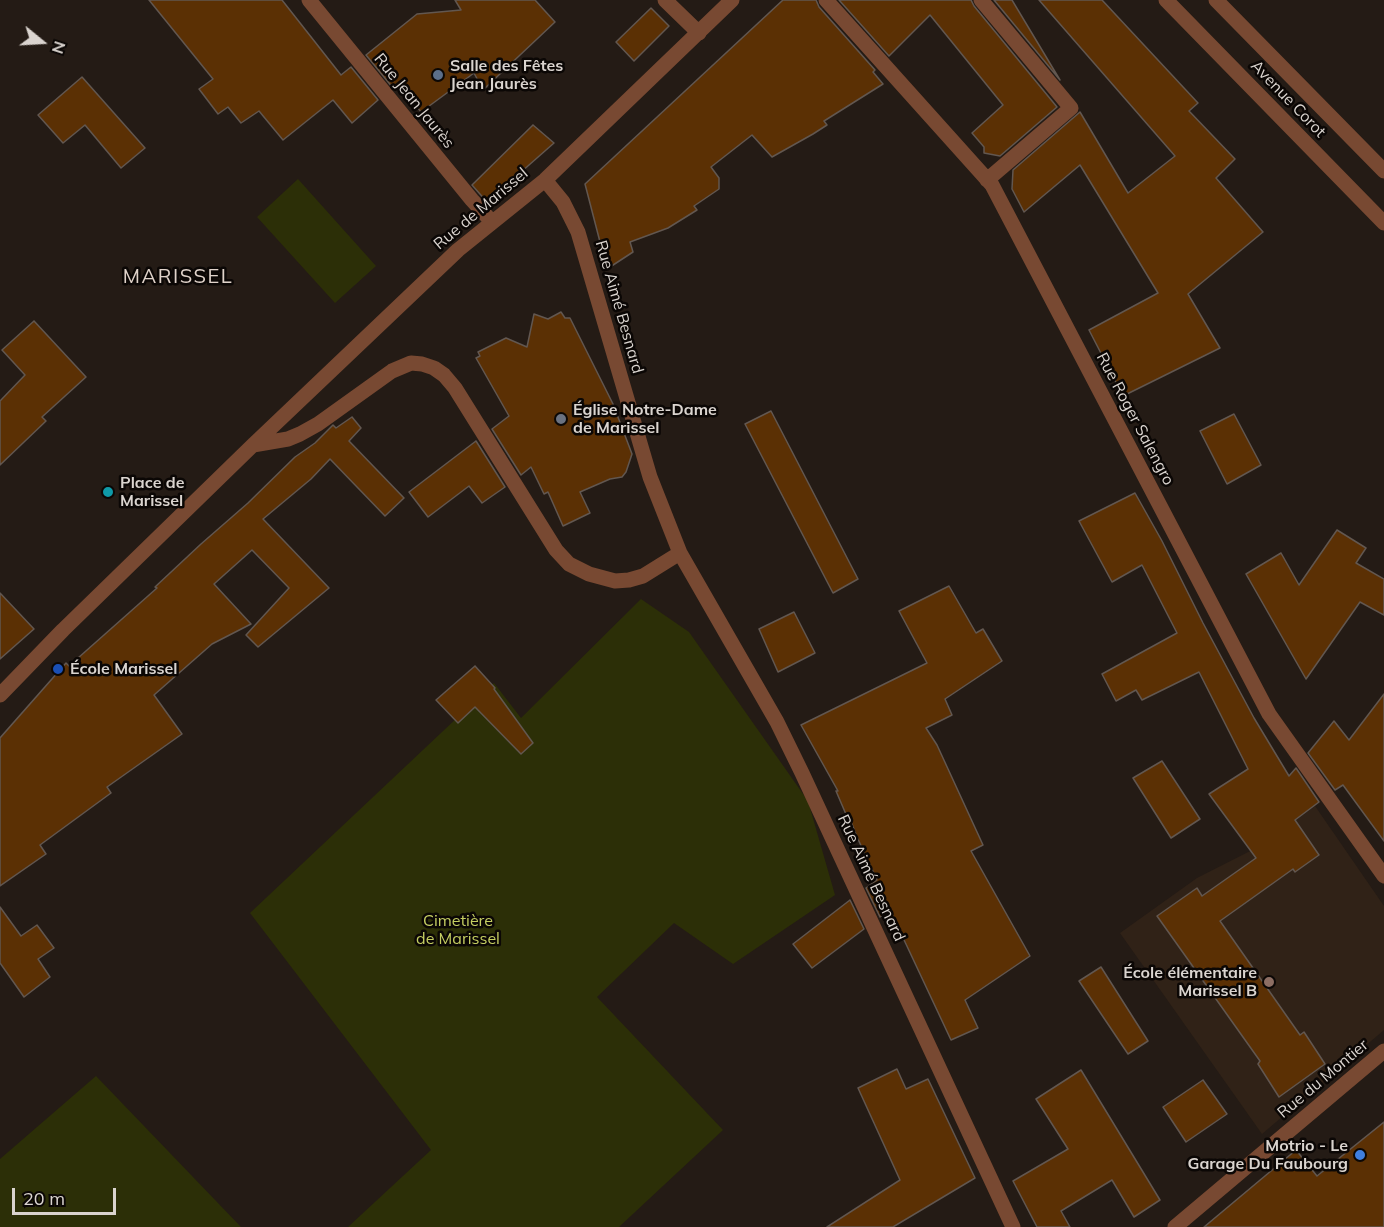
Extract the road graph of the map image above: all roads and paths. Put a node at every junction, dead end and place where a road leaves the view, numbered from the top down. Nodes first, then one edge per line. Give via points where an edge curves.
1 (311, 0) edge
2 (665, 0) edge
3 (732, 0) edge
4 (826, 0) edge
5 (981, 0) edge
6 (1166, 0) edge
7 (1216, 0) edge
8 (699, 33) junction
9 (1384, 171) edge
10 (544, 180) junction
11 (987, 180) junction
12 (492, 222) junction
13 (1384, 223) edge
14 (253, 445) junction
15 (680, 553) junction
16 (0, 695) edge
17 (1384, 876) edge
18 (1384, 1052) edge
19 (1013, 1227) edge
20 (1175, 1227) edge

1 - 12 street, Rue Jean Jaurès
2 - 8 street
3 - 8 street, Rue de Marissel
4 - 11 street, Rue Roger Salengro
5 - 11 street via 1071,108
6 - 13 street, Avenue Corot
7 - 9 street, Avenue Corot
8 - 10 street, Rue de Marissel
10 - 12 street, Rue de Marissel
10 - 15 street, Rue Aimé Besnard via 563,202 578,232 650,477
11 - 17 street, Rue Roger Salengro via 1269,714
12 - 14 street, Rue de Marissel
14 - 15 street via 300,434 392,371 411,363 422,364 444,375 466,404 556,550 569,564 615,581 629,580 643,576
14 - 16 street, Rue de Marissel
15 - 19 street, Rue Aimé Besnard via 777,722
18 - 20 street, Rue du Montier

